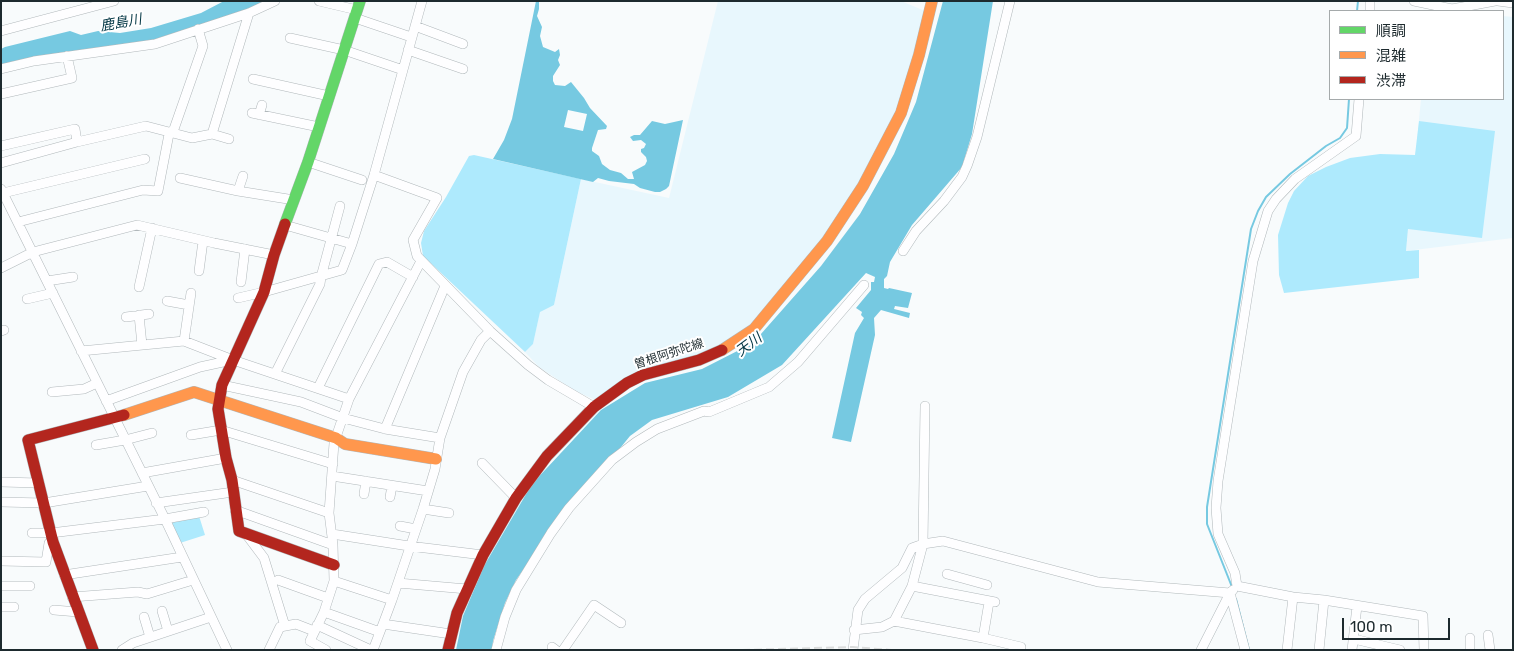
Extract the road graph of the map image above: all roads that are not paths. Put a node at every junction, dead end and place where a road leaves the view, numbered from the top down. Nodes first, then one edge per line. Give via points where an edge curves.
1 (114, 1) edge
2 (275, 1) edge
3 (319, 1) edge
4 (422, 1) edge
5 (932, 1) edge
6 (1010, 1) edge
7 (1414, 1) edge
8 (1496, 1) edge
9 (1513, 3) edge
10 (357, 10) edge
11 (249, 13) junction
12 (415, 26) junction
13 (198, 29) junction
14 (1, 31) edge
15 (411, 37) junction
16 (290, 38) dead end
17 (463, 44) dead end
18 (344, 50) junction
19 (408, 50) junction
20 (67, 56) junction
21 (458, 66) dead end
22 (1, 69) edge
23 (403, 70) junction
24 (253, 79) dead end
25 (1, 94) edge
26 (329, 96) junction
27 (1359, 100) edge
28 (262, 105) dead end
29 (319, 127) junction
30 (172, 131) junction
31 (212, 134) junction
32 (229, 139) dead end
33 (77, 142) junction
34 (1, 146) edge
35 (145, 159) dead end
36 (308, 162) junction
37 (1, 163) edge
38 (374, 175) junction
39 (243, 176) dead end
40 (180, 178) dead end
41 (362, 180) dead end
42 (2, 191) edge
43 (238, 191) junction
44 (294, 200) junction
45 (340, 206) dead end
46 (18, 222) junction
47 (285, 225) junction
48 (152, 228) junction
49 (331, 238) junction
50 (203, 241) junction
51 (352, 244) junction
52 (245, 249) junction
53 (903, 251) dead end
54 (33, 252) junction
55 (274, 255) junction
56 (422, 261) junction
57 (2, 266) edge
58 (199, 271) dead end
59 (413, 276) junction
60 (73, 277) dead end
61 (321, 277) junction
62 (47, 281) junction
63 (241, 282) dead end
64 (864, 285) dead end
65 (445, 286) junction
66 (139, 287) dead end
67 (264, 292) junction
68 (53, 293) junction
69 (191, 294) dead end
70 (238, 298) dead end
71 (27, 299) dead end
72 (167, 301) dead end
73 (189, 305) junction
74 (148, 314) dead end
75 (139, 316) junction
76 (126, 317) dead end
77 (490, 330) junction
78 (184, 341) junction
79 (142, 345) junction
80 (81, 351) junction
81 (232, 360) junction
82 (276, 374) junction
83 (97, 383) junction
84 (222, 385) junction
85 (318, 388) junction
86 (52, 392) dead end
87 (349, 399) junction
88 (219, 400) junction
89 (106, 402) junction
90 (926, 406) dead end
91 (594, 407) junction
92 (114, 418) junction
93 (343, 418) junction
94 (385, 429) junction
95 (221, 430) junction
96 (152, 432) dead end
97 (191, 435) dead end
98 (336, 438) junction
99 (440, 438) junction
100 (125, 440) junction
101 (96, 446) dead end
102 (226, 458) junction
103 (436, 459) junction
104 (482, 463) dead end
105 (333, 464) junction
106 (142, 473) junction
107 (332, 476) junction
108 (366, 481) junction
109 (1, 482) edge
110 (39, 483) junction
111 (148, 486) junction
112 (233, 486) junction
113 (392, 486) junction
114 (428, 491) junction
115 (364, 494) dead end
116 (390, 497) dead end
117 (516, 498) junction
118 (1, 502) edge
119 (44, 503) junction
120 (156, 503) junction
121 (423, 508) junction
122 (236, 510) junction
123 (204, 512) dead end
124 (329, 513) junction
125 (449, 514) dead end
126 (165, 519) junction
127 (400, 526) dead end
128 (416, 529) junction
129 (32, 533) dead end
130 (246, 533) junction
131 (332, 534) junction
132 (52, 537) junction
133 (923, 544) junction
134 (334, 545) junction
135 (409, 546) junction
136 (482, 555) junction
137 (182, 557) junction
138 (1, 561) edge
139 (334, 565) junction
140 (947, 574) dead end
141 (64, 576) junction
142 (194, 580) junction
143 (278, 580) dead end
144 (334, 581) junction
145 (969, 581) junction
146 (398, 583) junction
147 (987, 585) dead end
148 (1, 586) edge
149 (30, 586) dead end
150 (912, 586) junction
151 (1237, 586) junction
152 (467, 589) junction
153 (1230, 593) junction
154 (72, 597) junction
155 (964, 597) junction
156 (1293, 597) junction
157 (328, 598) junction
158 (392, 600) junction
159 (1324, 600) junction
160 (1357, 606) junction
161 (1, 607) edge
162 (14, 607) dead end
163 (54, 610) dead end
164 (162, 611) dead end
165 (78, 612) junction
166 (324, 612) junction
167 (144, 616) dead end
168 (211, 617) junction
169 (894, 621) junction
170 (621, 623) dead end
171 (285, 626) junction
172 (315, 628) junction
173 (381, 628) junction
174 (854, 630) junction
175 (168, 631) junction
176 (451, 634) junction
177 (1488, 635) dead end
178 (150, 637) junction
179 (983, 638) junction
180 (1470, 638) dead end
181 (1354, 639) junction
182 (1022, 647) dead end
183 (93, 650) edge
184 (122, 650) edge
185 (227, 650) edge
186 (269, 650) edge
187 (326, 650) edge
188 (372, 650) edge
189 (448, 650) edge
190 (496, 650) edge
191 (563, 650) edge
192 (853, 650) edge
193 (1201, 650) edge
194 (1245, 650) edge
195 (1287, 650) edge
196 (1319, 650) edge
197 (1352, 650) edge
198 (1400, 650) edge
199 (1424, 650) edge
200 (1470, 650) edge
201 (1490, 650) edge

1 - 14 street
2 - 11 street
3 - 10 street
4 - 12 street
5 - 91 street, 曽根阿弥陀線 via 909,90 888,140 863,186 802,272 754,329 737,341 699,360 643,375
6 - 53 street via 967,166 962,177
7 - 8 street via 1452,9
8 - 9 street
10 - 15 street
10 - 18 street
11 - 13 street
11 - 31 street
12 - 15 street
12 - 17 street
13 - 20 street via 155,44
13 - 30 street via 203,46
15 - 19 street
16 - 18 street
18 - 23 street
18 - 26 street
19 - 21 street
19 - 23 street
20 - 22 street
20 - 25 street via 72,78
23 - 38 street
24 - 26 street
26 - 29 street
27 - 151 street via 1356,136 1295,179 1276,199 1268,211 1253,261 1216,508 1218,534 1235,573
28 - 29 street via 256,114 279,122
29 - 36 street
30 - 31 street via 192,138
30 - 33 street via 146,126
30 - 46 street via 158,191 143,190 74,211
31 - 32 street
33 - 34 street via 75,129
33 - 37 street
35 - 42 street
36 - 41 street
36 - 44 street
38 - 51 street
38 - 56 street via 437,198 413,240 417,256
39 - 43 street
40 - 43 street via 203,179
42 - 46 street
43 - 44 street
44 - 47 street
45 - 49 street
46 - 54 street
47 - 49 street
47 - 55 street
48 - 50 street
48 - 54 street via 137,225
48 - 66 street
49 - 51 street
49 - 61 street
50 - 52 street
50 - 58 street
51 - 61 street via 342,270
52 - 55 street
52 - 63 street
54 - 57 street
54 - 62 street
55 - 67 street
56 - 59 street
56 - 65 street
59 - 85 street via 387,262 379,264
59 - 87 street
60 - 62 street
61 - 67 street
61 - 82 street
62 - 68 street
64 - 190 street via 798,362 769,387 657,429 612,460 551,533 516,590
65 - 77 street
65 - 94 street
67 - 70 street
67 - 81 street
68 - 71 street
68 - 80 street
69 - 73 street
72 - 73 street
73 - 78 street
74 - 75 street
75 - 76 street
75 - 79 street
77 - 91 street via 548,380
77 - 99 street via 463,372
78 - 79 street
78 - 81 street
79 - 80 street
80 - 83 street
81 - 82 street
81 - 84 street
81 - 89 street via 200,367
82 - 85 street
83 - 86 street via 84,389 68,386
83 - 89 street
84 - 88 street
84 - 93 street via 301,402
85 - 87 street
87 - 93 street
88 - 92 street via 194,392
88 - 95 street
88 - 98 street
89 - 92 street
90 - 133 street
91 - 117 street, 曽根阿弥陀線 via 547,456
92 - 100 street
92 - 110 street via 28,440
93 - 94 street
93 - 98 street
94 - 99 street
95 - 97 street
95 - 102 street
95 - 105 street
96 - 100 street
98 - 103 street via 345,444
98 - 105 street
99 - 103 street
100 - 101 street
100 - 106 street
102 - 106 street
102 - 112 street
103 - 114 street
104 - 117 street
105 - 107 street
106 - 111 street
107 - 108 street
107 - 124 street
108 - 113 street
108 - 115 street
109 - 110 street
110 - 119 street
111 - 119 street
111 - 120 street
112 - 120 street
112 - 122 street
112 - 124 street
113 - 114 street
113 - 116 street
114 - 121 street
117 - 136 street, 曽根阿弥陀線
118 - 119 street
119 - 132 street
120 - 126 street
121 - 125 street
121 - 128 street
122 - 130 street via 239,531
122 - 134 street
123 - 126 street
124 - 131 street
126 - 132 street
126 - 137 street
127 - 128 street
128 - 135 street
129 - 132 street
130 - 139 street
130 - 171 street via 264,558
131 - 134 street
131 - 135 street
132 - 138 street via 46,562
132 - 141 street
133 - 150 street
133 - 153 street via 943,541 1098,582
133 - 174 street via 912,548 902,568 865,599 858,610
134 - 139 street
135 - 136 street
135 - 146 street
136 - 152 street, 曽根阿弥陀線
137 - 141 street
137 - 142 street
139 - 144 street
140 - 145 street
141 - 154 street
142 - 154 street via 147,594
142 - 168 street
143 - 157 street
144 - 157 street
144 - 158 street
145 - 147 street
145 - 155 street
146 - 152 street
146 - 158 street
148 - 149 street via 12,589
150 - 155 street
150 - 169 street
151 - 153 street
151 - 156 street
152 - 176 street, 曽根阿弥陀線
153 - 193 street
153 - 194 street
154 - 165 street
155 - 179 street via 992,602
156 - 159 street
156 - 195 street
157 - 166 street
158 - 173 street
159 - 160 street
159 - 196 street
160 - 181 street
160 - 199 street via 1423,616
161 - 162 street
163 - 165 street
164 - 175 street
165 - 183 street
166 - 172 street
166 - 173 street
167 - 178 street
168 - 175 street
168 - 185 street
169 - 174 street via 882,627
169 - 179 street
170 - 191 street via 594,605
171 - 172 street via 296,624
171 - 186 street via 280,626
172 - 187 street via 310,641
172 - 188 street
173 - 176 street
173 - 188 street
174 - 192 street
175 - 178 street
176 - 189 street, 曽根阿弥陀線
177 - 201 street
178 - 184 street
179 - 182 street
180 - 200 street
181 - 197 street
181 - 198 street

